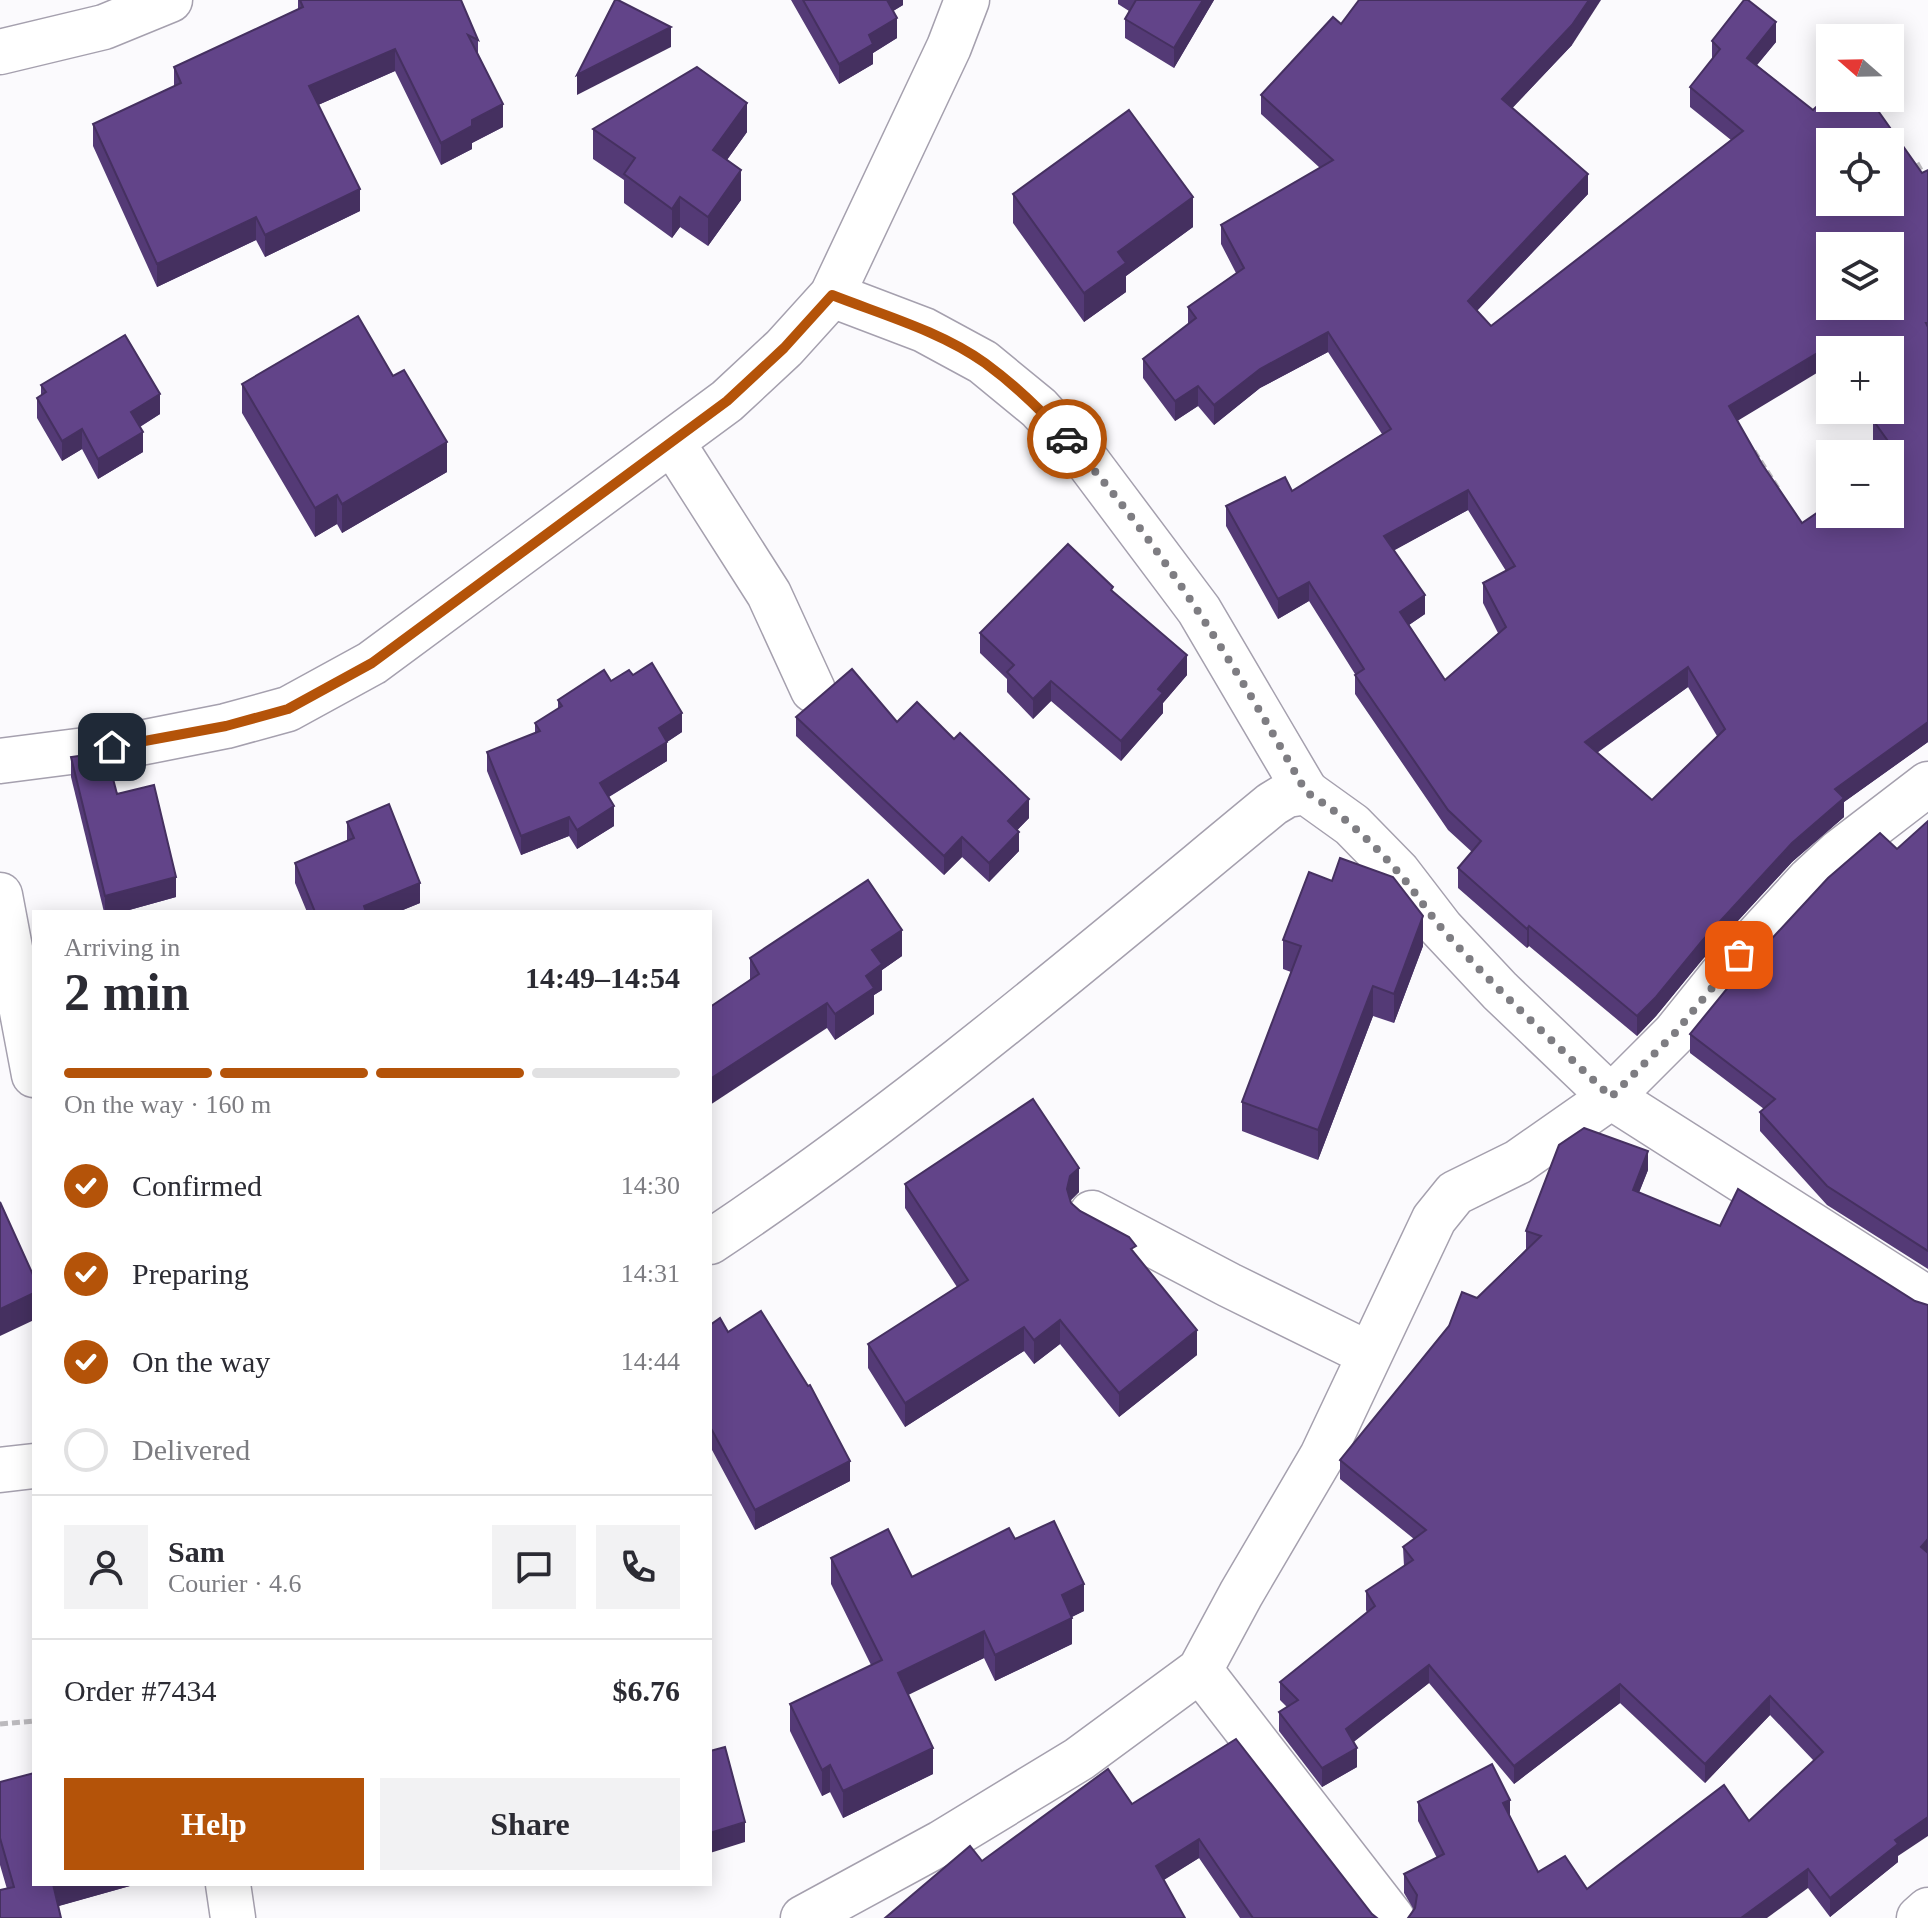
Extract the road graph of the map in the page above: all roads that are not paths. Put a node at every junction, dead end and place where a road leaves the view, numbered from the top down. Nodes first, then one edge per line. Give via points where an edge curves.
1 (170, 0) edge
2 (967, 0) edge
3 (0, 52) edge
4 (832, 295) junction
5 (672, 442) junction
6 (813, 690) dead end
7 (0, 761) edge
8 (1928, 784) edge
9 (1306, 792) junction
10 (0, 895) edge
11 (32, 1064) edge
12 (1611, 1097) junction
13 (1092, 1213) edge
14 (712, 1241) edge
15 (1928, 1299) edge
16 (1369, 1354) junction
17 (32, 1466) edge
18 (0, 1470) edge
19 (1200, 1670) junction
20 (228, 1886) edge
21 (1928, 1910) edge
22 (233, 1918) edge
23 (803, 1918) edge
24 (1392, 1918) edge
25 (1919, 1918) edge

1 - 3 street via 104,27
2 - 4 street
4 - 5 street via 727,401
4 - 9 street via 924,330 983,362 1039,408 1088,462 1199,610
5 - 6 street via 769,594
5 - 7 street via 372,663 288,709 140,743
8 - 12 street via 1810,879 1675,1033
9 - 12 street via 1352,825 1500,991
9 - 14 street via 1272,804 925,1088
10 - 11 street
12 - 15 street
12 - 16 street via 1518,1162 1455,1193 1434,1219
13 - 16 street
16 - 19 street via 1322,1456
17 - 18 street
19 - 23 street via 1079,1759
19 - 24 street
20 - 22 street
21 - 25 street

